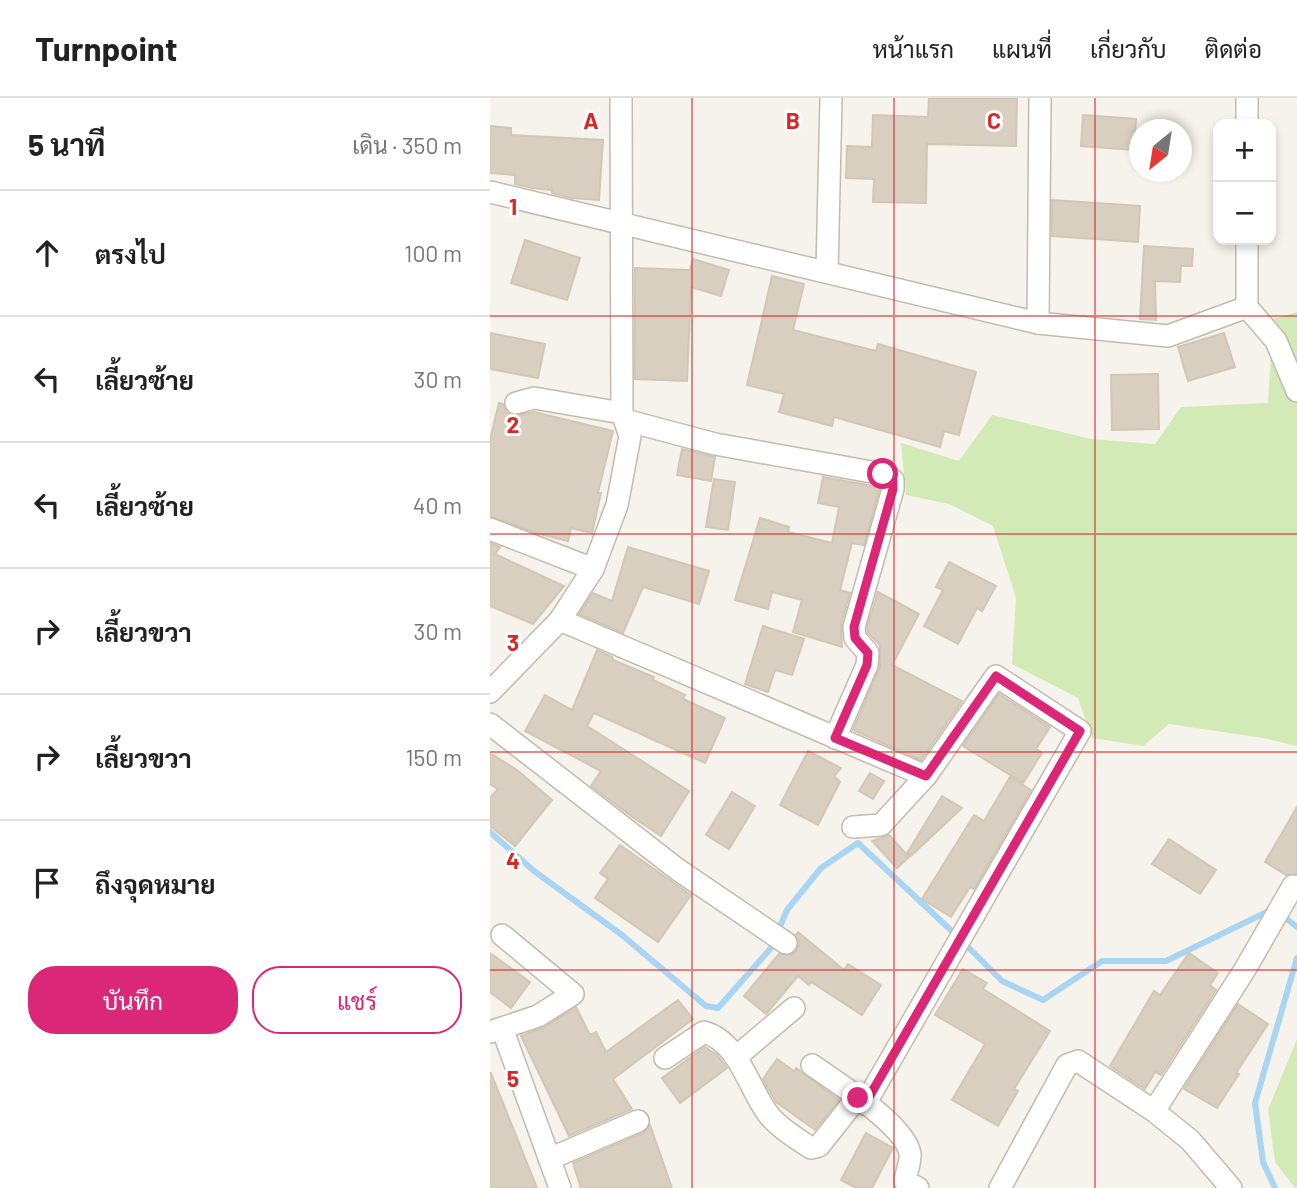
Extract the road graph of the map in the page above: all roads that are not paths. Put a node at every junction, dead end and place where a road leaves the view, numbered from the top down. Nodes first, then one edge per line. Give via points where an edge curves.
1 (621, 98) edge
2 (831, 98) edge
3 (1040, 98) edge
4 (1247, 98) edge
5 (1247, 119) edge
6 (490, 192) edge
7 (620, 223) junction
8 (1247, 245) edge
9 (827, 272) junction
10 (1247, 307) junction
11 (1038, 323) junction
12 (1297, 391) edge
13 (516, 403) dead end
14 (623, 416) junction
15 (490, 529) edge
16 (593, 569) junction
17 (560, 620) junction
18 (490, 692) edge
19 (490, 724) edge
20 (835, 738) junction
21 (926, 776) junction
22 (853, 827) dead end
23 (1284, 902) dead end
24 (502, 935) dead end
25 (786, 943) dead end
26 (794, 1008) dead end
27 (496, 1030) edge
28 (736, 1056) junction
29 (665, 1058) dead end
30 (812, 1065) dead end
31 (861, 1101) junction
32 (1154, 1111) junction
33 (638, 1121) dead end
34 (549, 1159) junction
35 (1228, 1187) edge
36 (560, 1188) edge
37 (918, 1188) edge
38 (1000, 1188) edge

1 - 7 street
2 - 9 street
3 - 11 street
4 - 5 street
6 - 7 street
7 - 9 street
7 - 14 street
8 - 10 street
9 - 11 street
10 - 11 street via 1168,336
10 - 12 street via 1276,341
13 - 14 street via 534,398
14 - 16 street via 630,436 617,505
14 - 20 street via 715,444 883,474 893,480 854,627 855,638 868,653 867,665
15 - 16 street
16 - 17 street
17 - 18 street
17 - 20 street
19 - 25 street via 677,869
20 - 21 street
21 - 22 street via 881,825
21 - 31 street via 996,676 1080,731 939,978
23 - 32 street
24 - 27 street via 573,994 538,1016
26 - 28 street
27 - 34 street
28 - 29 street via 704,1032
28 - 31 street via 766,1112 811,1148 819,1146
30 - 31 street
31 - 37 street via 900,1134 910,1154 905,1181
32 - 35 street via 1190,1140
32 - 38 street via 1078,1061 1067,1065
33 - 34 street
34 - 36 street

